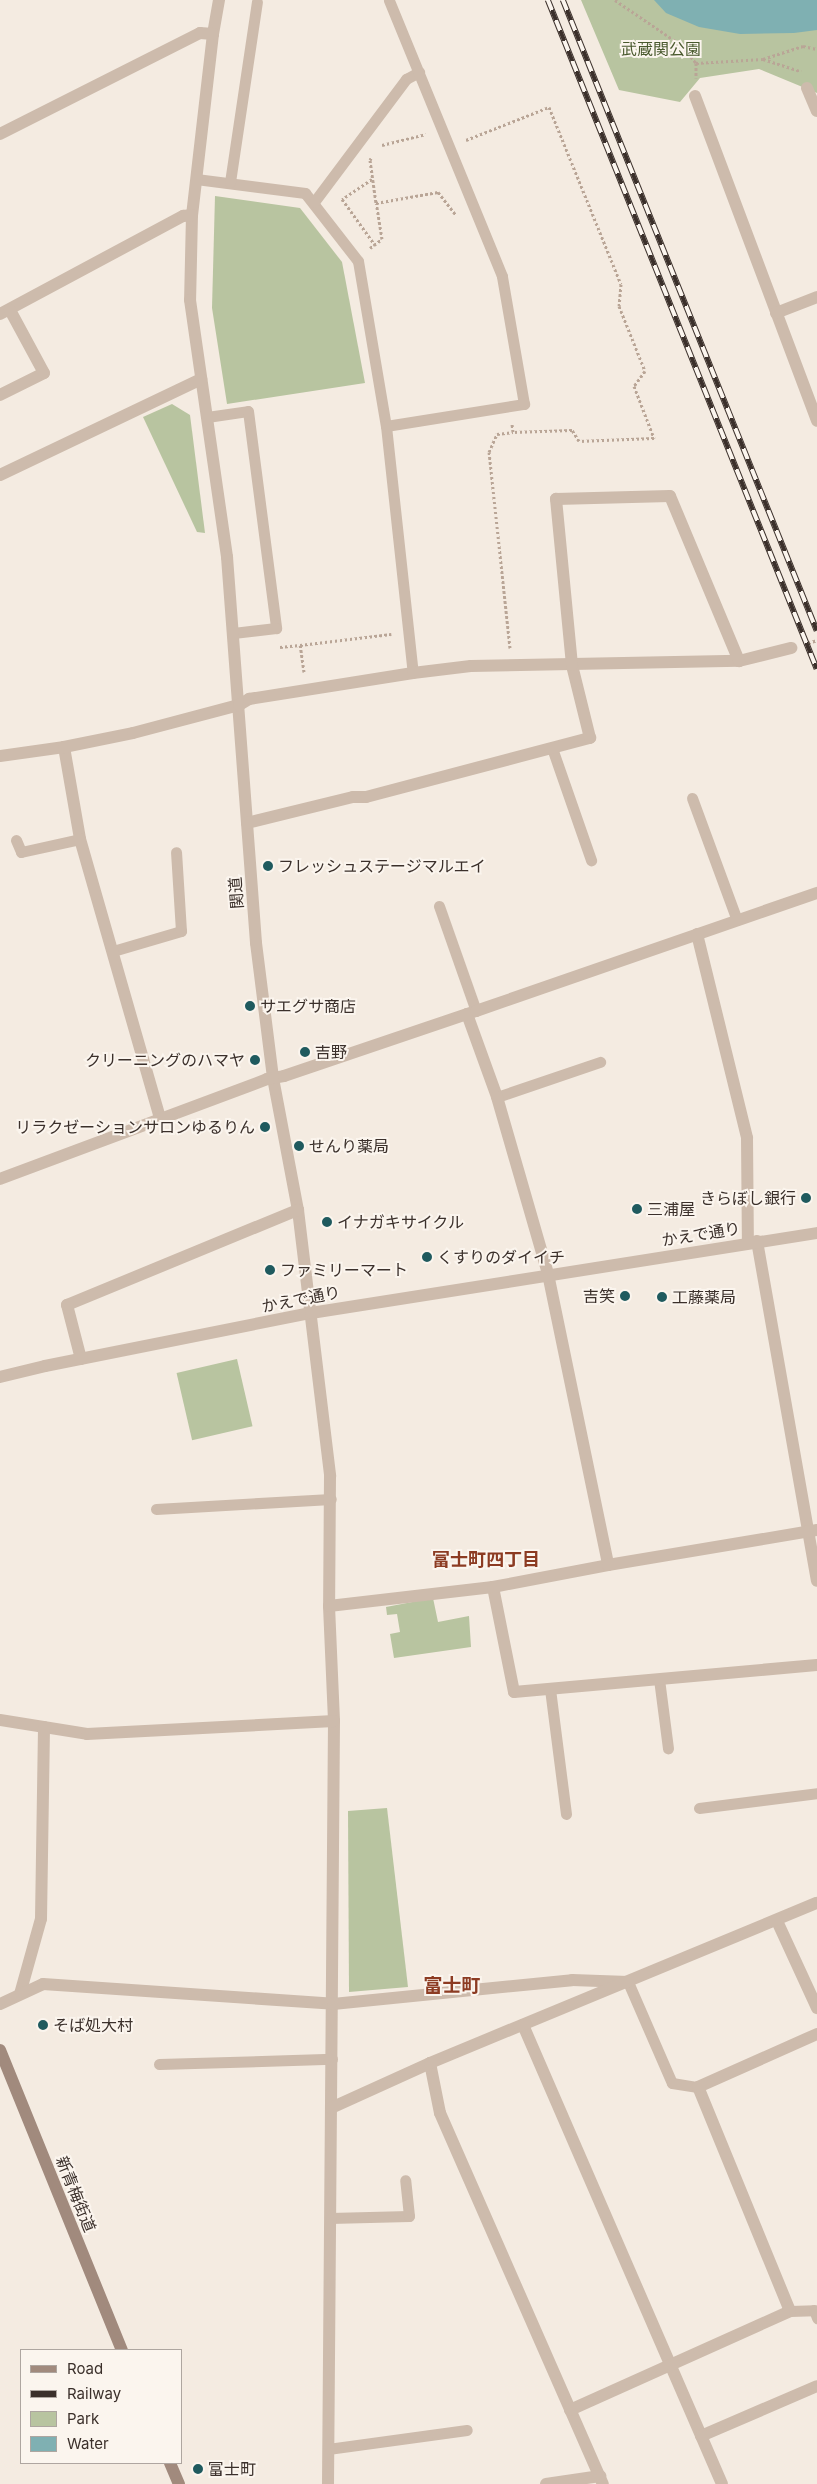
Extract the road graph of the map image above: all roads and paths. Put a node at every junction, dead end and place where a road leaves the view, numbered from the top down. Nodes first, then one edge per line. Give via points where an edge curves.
1 (219, 0) edge
2 (388, 0) edge
3 (615, 0) edge
4 (256, 2) dead end
5 (213, 34) junction
6 (817, 50) edge
7 (763, 59) junction
8 (804, 71) dead end
9 (419, 72) junction
10 (807, 88) dead end
11 (695, 96) dead end
12 (817, 111) edge
13 (0, 134) edge
14 (474, 136) dead end
15 (414, 137) dead end
16 (379, 149) dead end
17 (374, 154) dead end
18 (196, 179) junction
19 (372, 179) junction
20 (230, 182) junction
21 (444, 191) dead end
22 (438, 192) junction
23 (314, 202) junction
24 (376, 203) junction
25 (477, 214) junction
26 (192, 215) junction
27 (375, 245) junction
28 (356, 259) junction
29 (817, 297) edge
30 (5, 312) edge
31 (776, 313) junction
32 (201, 380) junction
33 (0, 395) edge
34 (510, 406) junction
35 (207, 417) junction
36 (817, 421) edge
37 (386, 426) junction
38 (514, 432) junction
39 (0, 475) edge
40 (233, 633) junction
41 (409, 633) junction
42 (791, 648) dead end
43 (739, 661) junction
44 (512, 666) junction
45 (572, 666) junction
46 (413, 673) junction
47 (304, 677) dead end
48 (239, 705) junction
49 (64, 747) junction
50 (552, 748) junction
51 (0, 756) edge
52 (692, 798) dead end
53 (247, 823) junction
54 (80, 839) junction
55 (16, 840) dead end
56 (176, 852) dead end
57 (591, 860) dead end
58 (817, 893) edge
59 (439, 906) dead end
60 (737, 920) junction
61 (697, 934) junction
62 (113, 951) junction
63 (472, 1012) junction
64 (600, 1062) dead end
65 (273, 1078) junction
66 (497, 1097) junction
67 (160, 1118) junction
68 (1, 1175) edge
69 (298, 1210) junction
70 (817, 1233) edge
71 (752, 1242) junction
72 (548, 1274) junction
73 (312, 1312) junction
74 (81, 1359) junction
75 (0, 1377) edge
76 (331, 1499) junction
77 (156, 1509) dead end
78 (813, 1531) edge
79 (608, 1565) junction
80 (817, 1581) edge
81 (493, 1587) junction
82 (329, 1606) junction
83 (817, 1665) edge
84 (659, 1679) junction
85 (550, 1689) junction
86 (0, 1720) edge
87 (334, 1721) junction
88 (44, 1727) junction
89 (668, 1748) dead end
90 (817, 1793) edge
91 (699, 1808) dead end
92 (566, 1814) dead end
93 (817, 1903) edge
94 (777, 1921) junction
95 (628, 1982) junction
96 (20, 1994) junction
97 (0, 2004) edge
98 (333, 2004) junction
99 (817, 2008) edge
100 (523, 2025) junction
101 (817, 2034) edge
102 (0, 2050) edge
103 (332, 2059) junction
104 (430, 2063) junction
105 (159, 2064) dead end
106 (4, 2070) edge
107 (698, 2087) junction
108 (331, 2108) junction
109 (405, 2180) dead end
110 (330, 2218) junction
111 (790, 2311) junction
112 (817, 2318) edge
113 (122, 2349) edge
114 (671, 2365) junction
115 (817, 2386) edge
116 (570, 2410) junction
117 (467, 2430) dead end
118 (701, 2436) junction
119 (328, 2449) junction
120 (170, 2464) edge
121 (601, 2480) edge
122 (179, 2484) edge
123 (328, 2484) edge
124 (546, 2484) edge
125 (722, 2484) edge

1 - 5 street, 関道
2 - 9 lane
3 - 7 path via 681,45 696,62
4 - 20 lane
5 - 13 street via 200,32
5 - 18 street, 関道
6 - 7 path via 804,46
7 - 8 path
9 - 23 lane via 406,79
9 - 25 lane
10 - 12 street
11 - 31 street
14 - 38 path via 549,107 621,284 619,306 645,371 634,386 654,438 579,441 572,430
15 - 16 path via 383,143
17 - 19 path via 370,160
18 - 20 lane
18 - 26 street, 関道
19 - 24 path
19 - 27 path via 342,198
20 - 23 lane via 305,193
21 - 22 path
22 - 24 path
22 - 25 path via 456,215
23 - 28 lane
24 - 27 path via 382,240
25 - 34 lane via 502,276 524,404
26 - 30 street via 183,216
26 - 32 street, 関道 via 190,300
27 - 28 path
28 - 37 lane
29 - 31 street
30 - 33 street via 44,373
31 - 36 street
32 - 35 street, 関道
32 - 39 street
34 - 37 lane
34 - 38 path
35 - 40 street, 関道 via 227,557
35 - 40 lane via 248,411 276,628
37 - 41 lane
38 - 44 path via 497,434 489,452
40 - 48 street, 関道
41 - 46 lane
41 - 47 path via 300,645
42 - 43 street
43 - 45 street
43 - 45 street via 670,496 556,499
44 - 45 street
44 - 46 street via 471,666
45 - 50 street via 590,738
46 - 48 street via 249,699
48 - 49 street
48 - 53 street, 関道
49 - 51 street
49 - 54 street
50 - 53 street via 366,797 354,797
50 - 57 lane
52 - 60 lane
53 - 65 street, 関道 via 256,943
54 - 55 lane via 21,852
54 - 62 street
56 - 62 lane via 181,931
58 - 60 street
59 - 63 lane
60 - 61 street
61 - 63 street
61 - 71 street via 747,1138
62 - 67 street
63 - 65 street
63 - 66 street
64 - 66 lane
65 - 67 street
65 - 69 street, 関道
66 - 72 street
67 - 68 street
69 - 73 street, 関道
69 - 74 street via 67,1305
70 - 71 street, かえで通り
71 - 72 street, かえで通り
71 - 78 street
72 - 73 street, かえで通り
72 - 79 street
73 - 74 street, かえで通り
73 - 76 street, 関道
74 - 75 street, かえで通り
76 - 77 lane
76 - 82 street, 関道
78 - 79 street
78 - 80 street
79 - 81 street
81 - 82 street
81 - 85 street via 514,1692
82 - 87 street, 関道
83 - 84 street
84 - 85 street
84 - 89 lane
85 - 92 lane
86 - 88 street
87 - 88 street via 88,1734
87 - 98 street, 関道
88 - 96 street via 41,1919
90 - 91 lane
93 - 94 street
94 - 95 street
94 - 99 street
95 - 98 street via 572,1980
95 - 100 street
95 - 107 lane via 672,2083
96 - 97 street
96 - 98 street via 43,1984
98 - 103 street, 関道
100 - 104 street
100 - 114 street
101 - 107 street
102 - 106 main road, 新青梅街道
103 - 105 lane
103 - 108 street, 関道
104 - 108 street
104 - 116 street via 440,2113
106 - 113 main road, 新青梅街道
107 - 111 street
108 - 110 street, 関道
109 - 110 lane via 409,2216
110 - 119 street, 関道
111 - 112 lane via 814,2310
111 - 114 street
114 - 116 street
114 - 118 street
115 - 118 street
116 - 121 street
117 - 119 lane
118 - 125 street
119 - 123 street, 関道
120 - 122 main road
121 - 124 street

